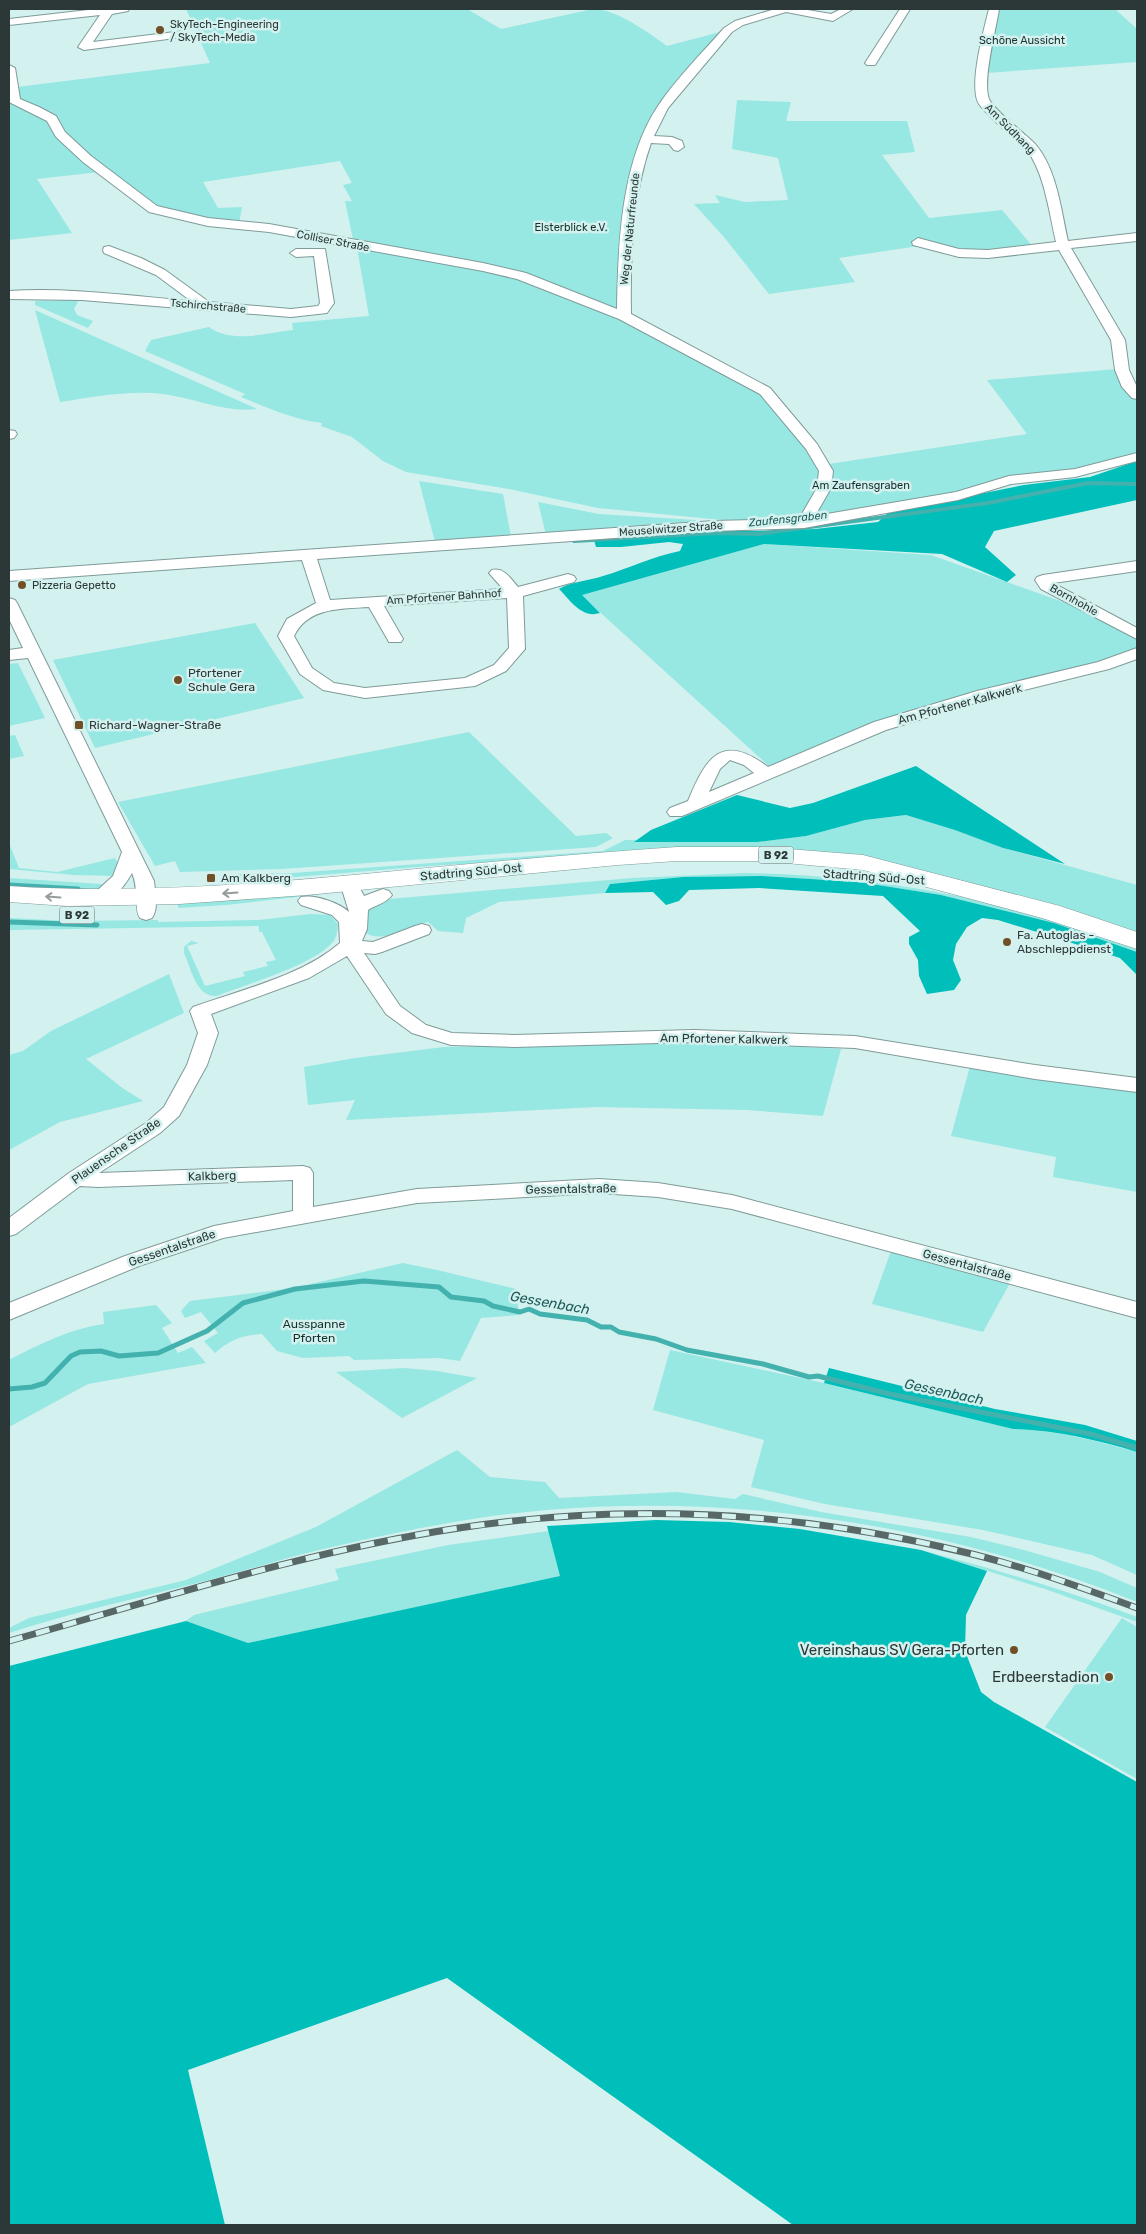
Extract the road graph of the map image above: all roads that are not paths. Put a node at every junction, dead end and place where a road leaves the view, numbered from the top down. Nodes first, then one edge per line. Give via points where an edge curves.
1 (124, 9) edge
2 (848, 9) edge
3 (905, 9) edge
4 (994, 9) edge
5 (109, 10) edge
6 (9, 22) edge
7 (183, 34) dead end
8 (871, 63) dead end
9 (9, 68) edge
10 (646, 139) junction
11 (678, 147) dead end
12 (1137, 237) edge
13 (918, 242) dead end
14 (1062, 246) junction
15 (109, 250) dead end
16 (296, 252) dead end
17 (9, 295) edge
18 (205, 306) junction
19 (624, 316) junction
20 (1137, 395) edge
21 (1137, 457) edge
22 (804, 523) junction
23 (308, 555) junction
24 (1137, 566) edge
25 (497, 573) dead end
26 (9, 576) edge
27 (568, 579) dead end
28 (515, 593) junction
29 (374, 602) junction
30 (9, 604) edge
31 (324, 605) junction
32 (1137, 634) edge
33 (395, 639) dead end
34 (33, 652) junction
35 (1137, 653) edge
36 (9, 655) edge
37 (765, 773) junction
38 (695, 804) junction
39 (676, 812) dead end
40 (131, 851) junction
41 (931, 882) junction
42 (9, 894) edge
43 (355, 896) junction
44 (98, 898) junction
45 (307, 901) junction
46 (147, 905) junction
47 (9, 912) edge
48 (422, 930) dead end
49 (1137, 941) edge
50 (349, 945) junction
51 (1137, 1085) edge
52 (76, 1178) junction
53 (303, 1217) junction
54 (9, 1229) edge
55 (1137, 1310) edge
56 (9, 1312) edge

1 - 5 street
2 - 10 street, Weg der Naturfreunde via 833,18 786,9 739,23 728,30 663,107
3 - 8 street
4 - 14 street, Am Südhang via 982,74 984,102 1039,158 1049,186
5 - 6 street
5 - 7 street via 84,47
9 - 19 street, Colliser Straße via 14,101 52,119 60,134 87,159 153,209 208,222 269,228 482,267 521,276
10 - 11 street via 672,141
10 - 19 street, Weg der Naturfreunde via 635,171 624,272
12 - 14 street
13 - 14 street via 959,253 988,254
14 - 20 street, Am Südhang via 1118,340 1122,370
15 - 18 street via 144,262 183,286
16 - 18 street, Tschirchstraße via 320,252 327,303 322,310 291,313
17 - 18 street, Tschirchstraße via 82,296
19 - 22 street, Colliser Straße via 765,392 816,453 826,471 824,488
21 - 22 street, Meuselwitzer Straße via 1076,473 1009,480 958,496
22 - 23 street, Meuselwitzer Straße
23 - 26 street, Meuselwitzer Straße
23 - 31 street
24 - 32 street, Bornhohle via 1043,580 1047,586
25 - 28 street, Am Pfortener Bahnhof
27 - 28 street, Am Pfortener Bahnhof
28 - 29 street, Am Pfortener Bahnhof
28 - 31 street, Am Pfortener Bahnhof via 517,649 500,668 469,683 365,693 329,686 306,671 286,636 293,622
29 - 31 street, Am Pfortener Bahnhof
29 - 33 street, Am Pfortener Bahnhof
30 - 34 street
34 - 36 street
34 - 40 street
35 - 37 street, Am Pfortener Kalkwerk via 1103,666 983,695 880,726
37 - 38 street, Am Pfortener Kalkwerk
37 - 38 street via 751,761 736,755 720,758 712,764
38 - 39 street, Am Pfortener Kalkwerk
40 - 44 street via 120,882
40 - 46 street via 145,881
41 - 43 main road, Stadtring Süd-Ost / B 92 via 770,870 676,869
41 - 43 main road, Stadtring Süd-Ost / B 92 via 863,863 720,853 618,858
41 - 49 main road, Stadtring Süd-Ost / B 92 via 1051,912
44 -> 42 main road, Stadtring Süd-Ost / B 92
43 - 45 main road, Stadtring Süd-Ost / B 92
43 -> 46 main road, Stadtring Süd-Ost / B 92 via 226,893
43 - 50 street via 357,928
44 - 46 main road, Stadtring Süd-Ost / B 92
45 - 46 main road, Stadtring Süd-Ost / B 92 via 221,911
45 - 50 street via 332,908 348,921
46 - 47 main road, Stadtring Süd-Ost / B 92 via 61,915
48 - 50 street via 376,948
50 - 51 street, Am Pfortener Kalkwerk via 393,1010 419,1029 451,1040 694,1036 855,1042 1035,1072
50 - 52 street, Plauensche Straße via 320,966 200,1011 208,1033 197,1065 172,1112 129,1146
52 - 53 street, Kalkberg via 303,1173
52 - 54 street, Plauensche Straße
53 - 55 street, Gessentalstraße via 417,1196 599,1186 658,1190 732,1202
53 - 56 street, Gessentalstraße via 221,1231 132,1261

